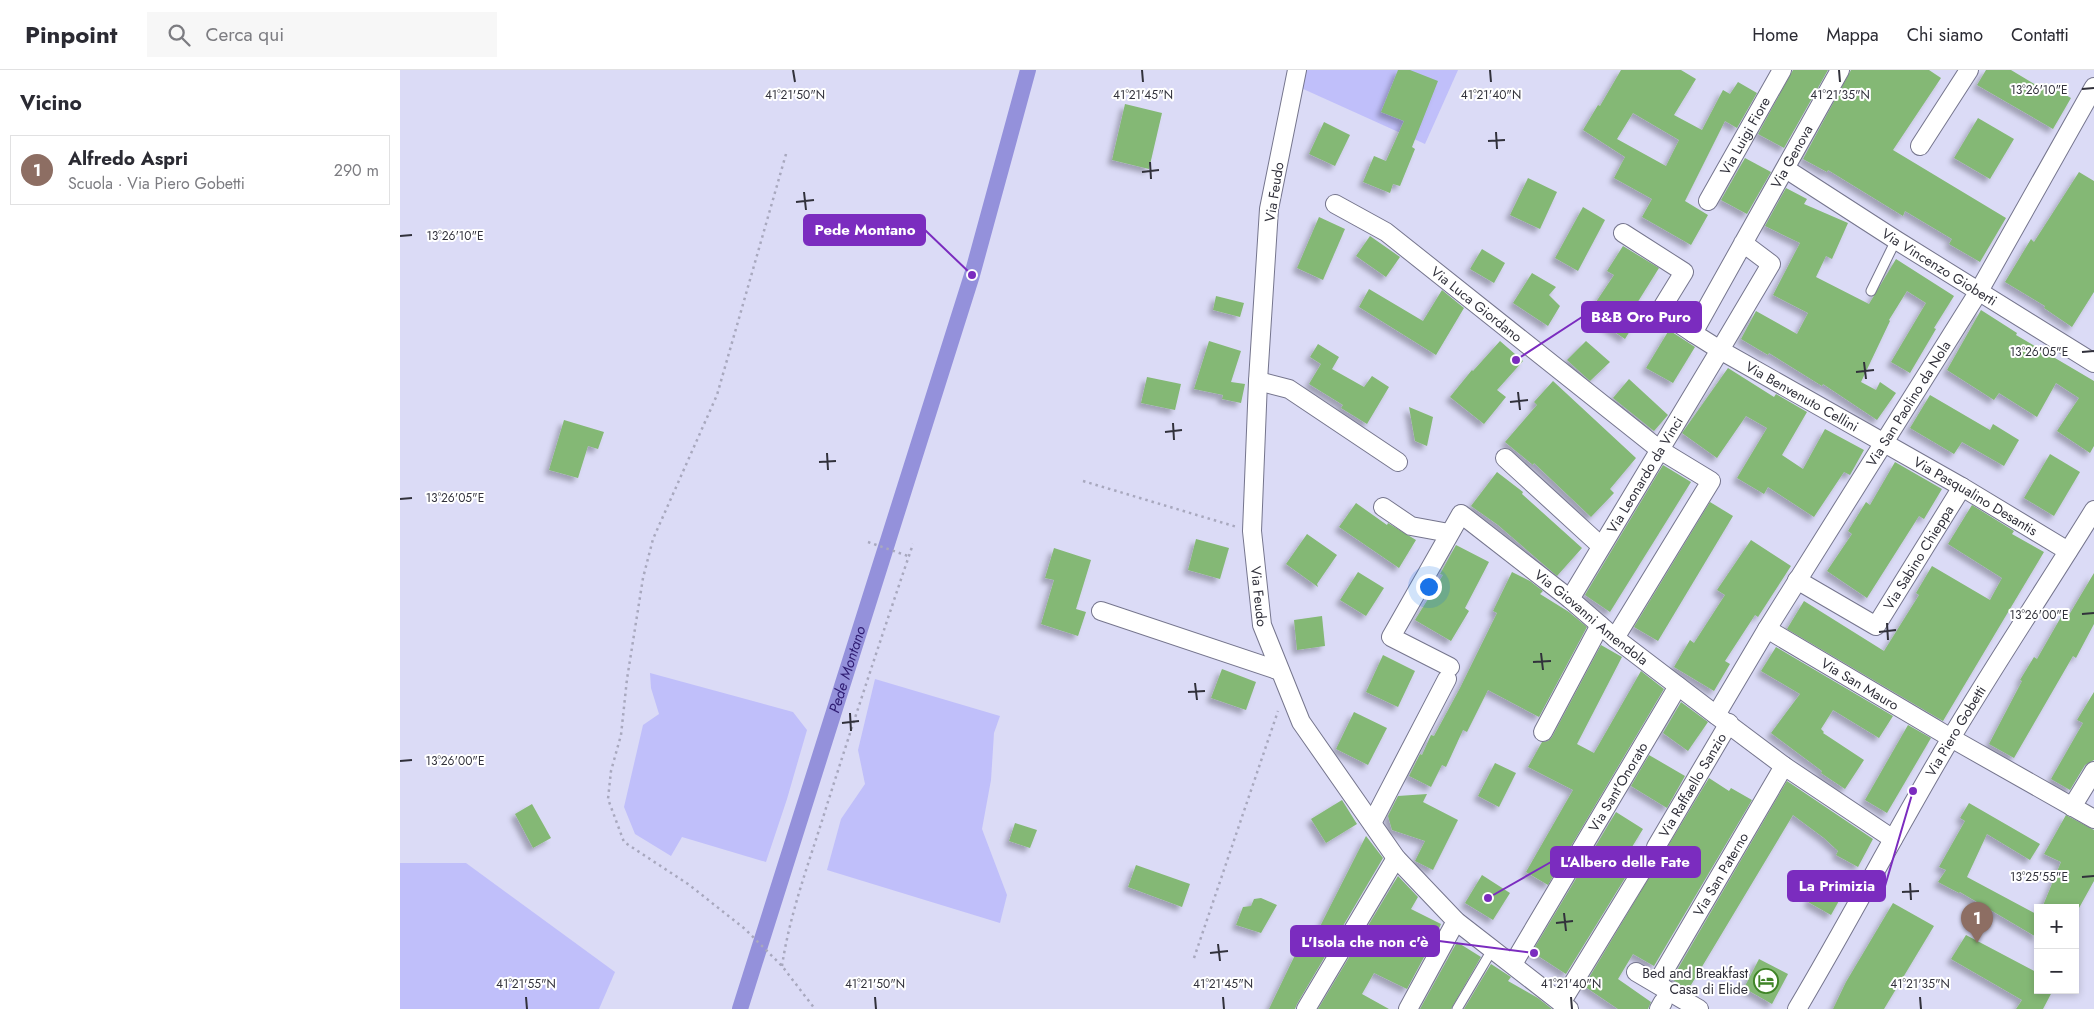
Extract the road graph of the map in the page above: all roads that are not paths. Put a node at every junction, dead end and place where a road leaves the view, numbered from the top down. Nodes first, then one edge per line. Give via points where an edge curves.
1 (1297, 70) edge
2 (1782, 70) edge
3 (1840, 70) edge
4 (1969, 70) edge
5 (2094, 87) edge
6 (1920, 146) dead end
7 (1786, 169) junction
8 (1708, 201) dead end
9 (1335, 204) dead end
10 (1623, 233) dead end
11 (1896, 240) junction
12 (1743, 244) junction
13 (1871, 291) dead end
14 (1979, 291) junction
15 (1693, 332) junction
16 (1720, 350) junction
17 (2094, 363) edge
18 (1258, 381) junction
19 (1883, 442) junction
20 (1660, 450) junction
21 (1505, 458) dead end
22 (1398, 462) dead end
23 (1962, 487) junction
24 (1383, 507) dead end
25 (2094, 510) edge
26 (1449, 533) junction
27 (1601, 546) junction
28 (2068, 551) junction
29 (1798, 580) junction
30 (1570, 599) junction
31 (1101, 611) dead end
32 (1600, 625) junction
33 (1767, 629) junction
34 (1616, 638) junction
35 (1280, 671) junction
36 (1678, 686) junction
37 (1723, 719) junction
38 (1543, 732) dead end
39 (1951, 738) junction
40 (1784, 766) junction
41 (2094, 771) edge
42 (2072, 807) junction
43 (2094, 819) edge
44 (1372, 823) junction
45 (1893, 839) junction
46 (1396, 858) junction
47 (1456, 921) junction
48 (1492, 950) junction
49 (1513, 964) junction
50 (1636, 972) dead end
51 (1657, 983) junction
52 (1564, 1006) edge
53 (1306, 1009) edge
54 (1408, 1009) edge
55 (1457, 1009) edge
56 (1699, 1009) edge
57 (1797, 1009) edge

1 - 18 street, Via Feudo via 1269,209
2 - 8 street, Via Luigi Fiore
3 - 7 street, Via Genova
4 - 6 street
5 - 14 street, Via San Paolino da Nola
7 - 11 street, Via Vincenzo Gioberti
7 - 12 street, Via Genova
9 - 20 street, Via Luca Giordano via 1386,232
10 - 15 street, Via Benvenuto Cellini via 1684,272 1660,311
11 - 13 lane
11 - 14 street, Via Vincenzo Gioberti
12 - 15 street, Via Genova
12 - 16 street, Via Leonardo da Vinci via 1771,264
14 - 17 street, Via Vincenzo Gioberti
14 - 19 street, Via San Paolino da Nola
15 - 16 street, Via Benvenuto Cellini
16 - 19 street, Via Benvenuto Cellini
16 - 20 street, Via Leonardo da Vinci
18 - 22 street via 1289,389
18 - 35 street, Via Feudo via 1252,531 1262,625
19 - 23 street, Via Pasqualino Desantis
19 - 29 street, Via San Paolino da Nola
20 - 27 street, Via Leonardo da Vinci
20 - 34 street, Via Luca Giordano via 1711,481
21 - 27 street
23 - 28 street, Via Pasqualino Desantis
23 - 29 street, Via Sabino Chieppa via 1876,626
24 - 26 street via 1412,526
25 - 28 street, Via Piero Gobetti
26 - 30 street, Via Giovanni Amendola via 1461,514
26 - 44 street, Via Giovanni Amendola via 1391,637 1449,673
27 - 30 street, Via Leonardo da Vinci
28 - 39 street, Via Piero Gobetti
29 - 33 street, Via San Paolino da Nola
30 - 32 street, Via Giovanni Amendola
31 - 35 street
32 - 34 street, Via Giovanni Amendola
32 - 38 street
33 - 37 street, Via San Paolino da Nola
33 - 39 street, Via San Mauro
34 - 36 street, Via Giovanni Amendola
35 - 44 street, Via Feudo via 1302,722
36 - 37 street, Via Giovanni Amendola
36 - 49 street, Via Sant'Onorato
37 - 40 street, Via Giovanni Amendola
37 - 52 street, Via Raffaello Sanzio via 1653,851
39 - 42 street, Via San Mauro
39 - 45 street, Via Piero Gobetti
40 - 45 street, Via Giovanni Amendola
40 - 51 street, Via San Paterno
41 - 42 street
42 - 43 street, Via San Mauro
44 - 46 street, Via Feudo
45 - 57 street, Via Piero Gobetti
46 - 47 street, Via Feudo
46 - 53 street
47 - 48 street, Via Feudo
47 - 54 street
48 - 49 street, Via Feudo
48 - 55 lane
49 - 52 street, Via Feudo
50 - 51 street
51 - 56 street

